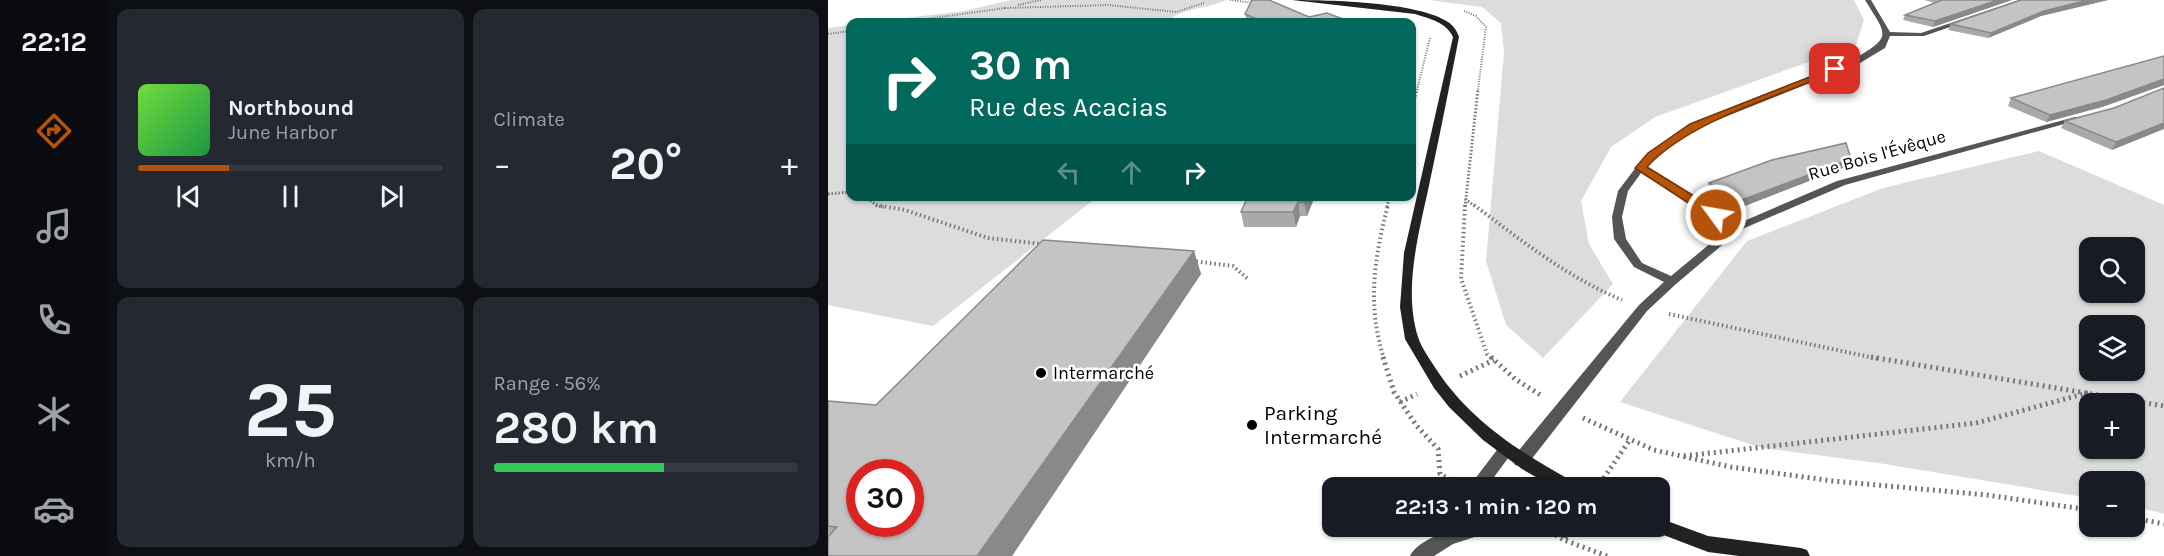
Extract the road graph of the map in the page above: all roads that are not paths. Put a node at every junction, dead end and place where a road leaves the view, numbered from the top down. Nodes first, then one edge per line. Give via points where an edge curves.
1 (1294, 0) edge
2 (1869, 0) edge
3 (2025, 0) edge
4 (1887, 34) junction
5 (2084, 117) edge
6 (1640, 168) junction
7 (1736, 228) junction
8 (1672, 281) junction
9 (1506, 450) junction
10 (1521, 460) junction
11 (1485, 477) edge
12 (1549, 477) edge
13 (1670, 530) edge
14 (1444, 537) edge
15 (1419, 556) edge
16 (1801, 556) edge

1 - 9 street via 1422,14 1453,29 1456,37 1410,253 1408,313 1412,339 1438,385
2 - 4 street
3 - 4 street via 1922,35
4 - 6 street via 1882,46 1857,61 1694,126
5 - 7 street, Rue Bois l'Évêque via 1841,183
6 - 7 street
6 - 8 street via 1623,191 1617,217 1620,239 1638,265
7 - 8 street, Rue Bois l'Évêque
8 - 10 street, Rue Bois l'Évêque via 1643,308
9 - 10 street
9 - 11 street
10 - 12 street
13 - 16 street via 1708,544
14 - 15 street

